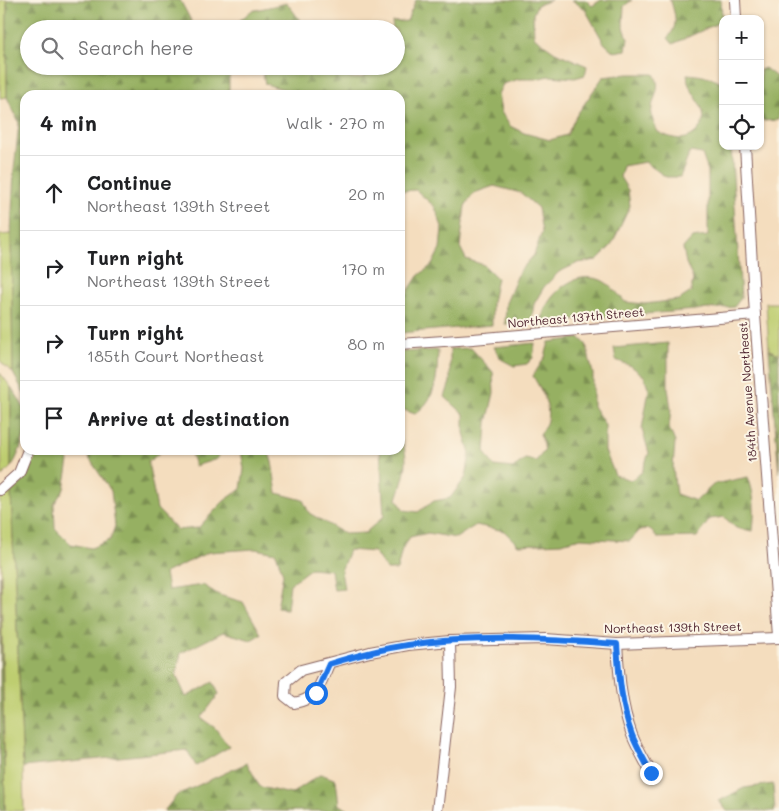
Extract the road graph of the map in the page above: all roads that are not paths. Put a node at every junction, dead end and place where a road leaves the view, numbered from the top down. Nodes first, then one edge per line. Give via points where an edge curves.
1 (735, 0) edge
2 (736, 15) edge
3 (745, 150) edge
4 (755, 315) junction
5 (405, 344) edge
6 (26, 455) edge
7 (0, 490) edge
8 (779, 637) edge
9 (450, 641) junction
10 (617, 644) junction
11 (329, 664) junction
12 (651, 773) dead end
13 (437, 811) edge

1 - 2 street
3 - 4 street, 184th Avenue Northeast
4 - 5 street, Northeast 137th Street
4 - 8 street, 184th Avenue Northeast
6 - 7 street via 19,473
8 - 10 street, Northeast 139th Street
9 - 10 street, Northeast 139th Street via 545,639
9 - 11 street, Northeast 139th Street via 370,652
9 - 13 street via 451,687
10 - 12 street via 623,707 632,736
11 - 11 street, Northeast 139th Street via 316,693 305,702 294,704 285,696 286,682 300,670

